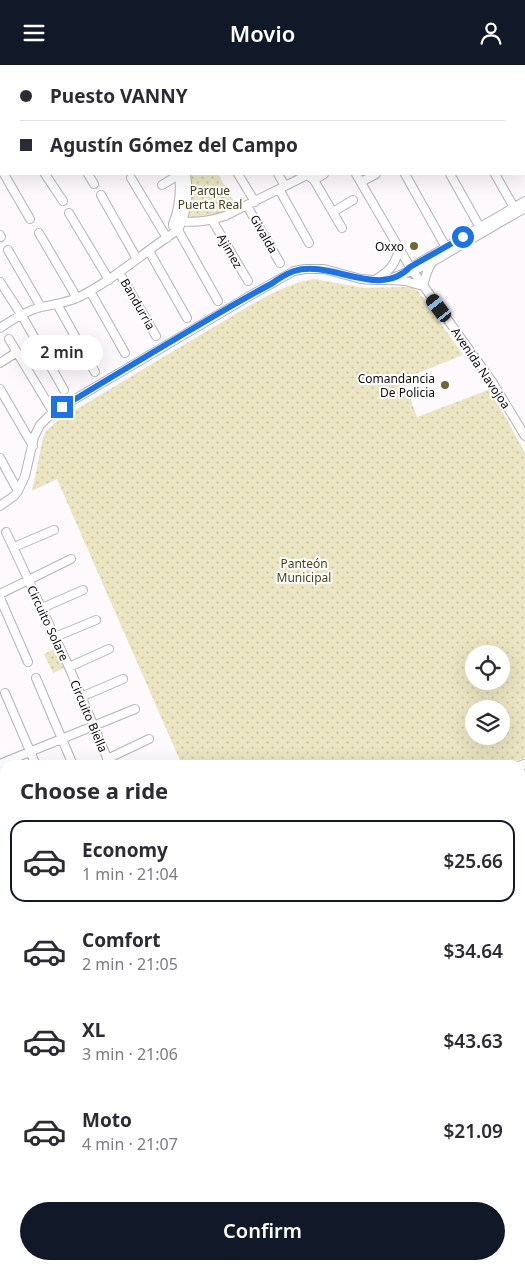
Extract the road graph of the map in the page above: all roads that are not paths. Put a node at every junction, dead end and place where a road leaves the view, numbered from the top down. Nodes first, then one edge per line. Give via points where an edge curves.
1 (5, 175) edge
2 (47, 175) edge
3 (89, 175) edge
4 (178, 175) edge
5 (180, 175) edge
6 (186, 175) edge
7 (239, 175) edge
8 (278, 175) edge
9 (357, 175) edge
10 (374, 175) edge
11 (406, 175) edge
12 (451, 175) edge
13 (495, 175) edge
14 (309, 176) edge
15 (131, 178) dead end
16 (361, 182) junction
17 (94, 184) dead end
18 (162, 185) dead end
19 (282, 187) junction
20 (101, 195) dead end
21 (353, 200) dead end
22 (63, 201) dead end
23 (525, 201) edge
24 (255, 202) junction
25 (247, 206) junction
26 (525, 208) edge
27 (515, 210) junction
28 (333, 212) junction
29 (69, 213) dead end
30 (30, 219) dead end
31 (212, 220) junction
32 (174, 228) junction
33 (342, 228) dead end
34 (482, 230) junction
35 (39, 233) dead end
36 (309, 243) dead end
37 (399, 249) junction
38 (8, 250) dead end
39 (448, 250) junction
40 (149, 251) junction
41 (137, 259) junction
42 (432, 262) junction
43 (280, 263) dead end
44 (409, 271) junction
45 (119, 272) junction
46 (109, 279) junction
47 (387, 279) junction
48 (248, 281) dead end
49 (374, 281) junction
50 (0, 282) edge
51 (422, 286) junction
52 (90, 291) junction
53 (77, 298) junction
54 (218, 301) dead end
55 (57, 304) junction
56 (41, 307) junction
57 (21, 314) junction
58 (187, 318) dead end
59 (0, 328) edge
60 (156, 336) dead end
61 (9, 339) dead end
62 (17, 352) junction
63 (126, 353) dead end
64 (0, 363) edge
65 (95, 372) dead end
66 (0, 389) edge
67 (64, 390) dead end
68 (53, 412) junction
69 (522, 423) edge
70 (525, 437) edge
71 (33, 446) junction
72 (0, 459) edge
73 (18, 491) junction
74 (0, 506) edge
75 (54, 530) dead end
76 (6, 532) dead end
77 (14, 547) junction
78 (71, 559) dead end
79 (29, 580) junction
80 (83, 590) dead end
81 (0, 596) edge
82 (42, 608) junction
83 (96, 620) dead end
84 (55, 637) junction
85 (109, 649) dead end
86 (28, 662) dead end
87 (68, 667) junction
88 (36, 678) dead end
89 (123, 679) dead end
90 (5, 693) dead end
91 (81, 697) junction
92 (135, 709) dead end
93 (93, 726) junction
94 (62, 739) junction
95 (149, 739) dead end
96 (30, 752) junction
97 (15, 760) edge
98 (34, 760) edge
99 (71, 760) edge
100 (107, 760) edge
101 (112, 760) edge

1 - 30 street
2 - 22 street
3 - 17 street
4 - 18 street
5 - 32 street via 180,201
6 - 32 street via 188,197
7 - 24 street
8 - 19 street
9 - 16 street, Avenida Navojoa
10 - 16 street
11 - 39 street
12 - 34 street
13 - 27 street
14 - 19 street
14 - 28 street
15 - 32 street
16 - 37 street, Avenida Navojoa
19 - 24 street
19 - 36 street
20 - 41 street
21 - 28 street
23 - 27 street
24 - 25 street
25 - 31 street
25 - 43 street, Givalda
26 - 27 street
27 - 34 street
28 - 33 street
29 - 46 street
31 - 32 street
31 - 48 street, Ajimez
32 - 40 street
32 - 54 street
34 - 39 street
35 - 53 street
37 - 44 street, Avenida Navojoa
37 - 49 street via 393,266
38 - 56 street
39 - 42 street
39 - 44 street
40 - 41 street
40 - 58 street
41 - 45 street
42 - 44 street
42 - 51 street
44 - 47 street
44 - 51 street, Avenida Navojoa
45 - 46 street
45 - 60 street, Bandurria
46 - 52 street
47 - 49 street
47 - 51 street
49 - 68 street via 324,269 294,271
50 - 57 street
51 - 69 street, Avenida Navojoa
52 - 53 street
52 - 63 street
53 - 55 street
55 - 56 street
55 - 65 street
56 - 57 street
57 - 59 street
57 - 67 street
61 - 62 street
62 - 64 street
62 - 68 street
66 - 71 street
68 - 71 street via 40,425
69 - 70 street, Avenida Navojoa
71 - 73 street
72 - 73 street
73 - 74 street
75 - 77 street
76 - 77 street
77 - 79 street
78 - 79 street
79 - 81 street, Circuito Solare
79 - 82 street, Circuito Solare
80 - 82 street
81 - 86 street
82 - 84 street, Circuito Solare
83 - 84 street
84 - 87 street, Circuito Solare
85 - 87 street
87 - 91 street, Circuito Biella
88 - 94 street
89 - 91 street
90 - 96 street
91 - 93 street, Circuito Biella
92 - 93 street
93 - 94 street
93 - 100 street, Circuito Biella
94 - 96 street
94 - 99 street
95 - 101 street
96 - 97 street
96 - 98 street

